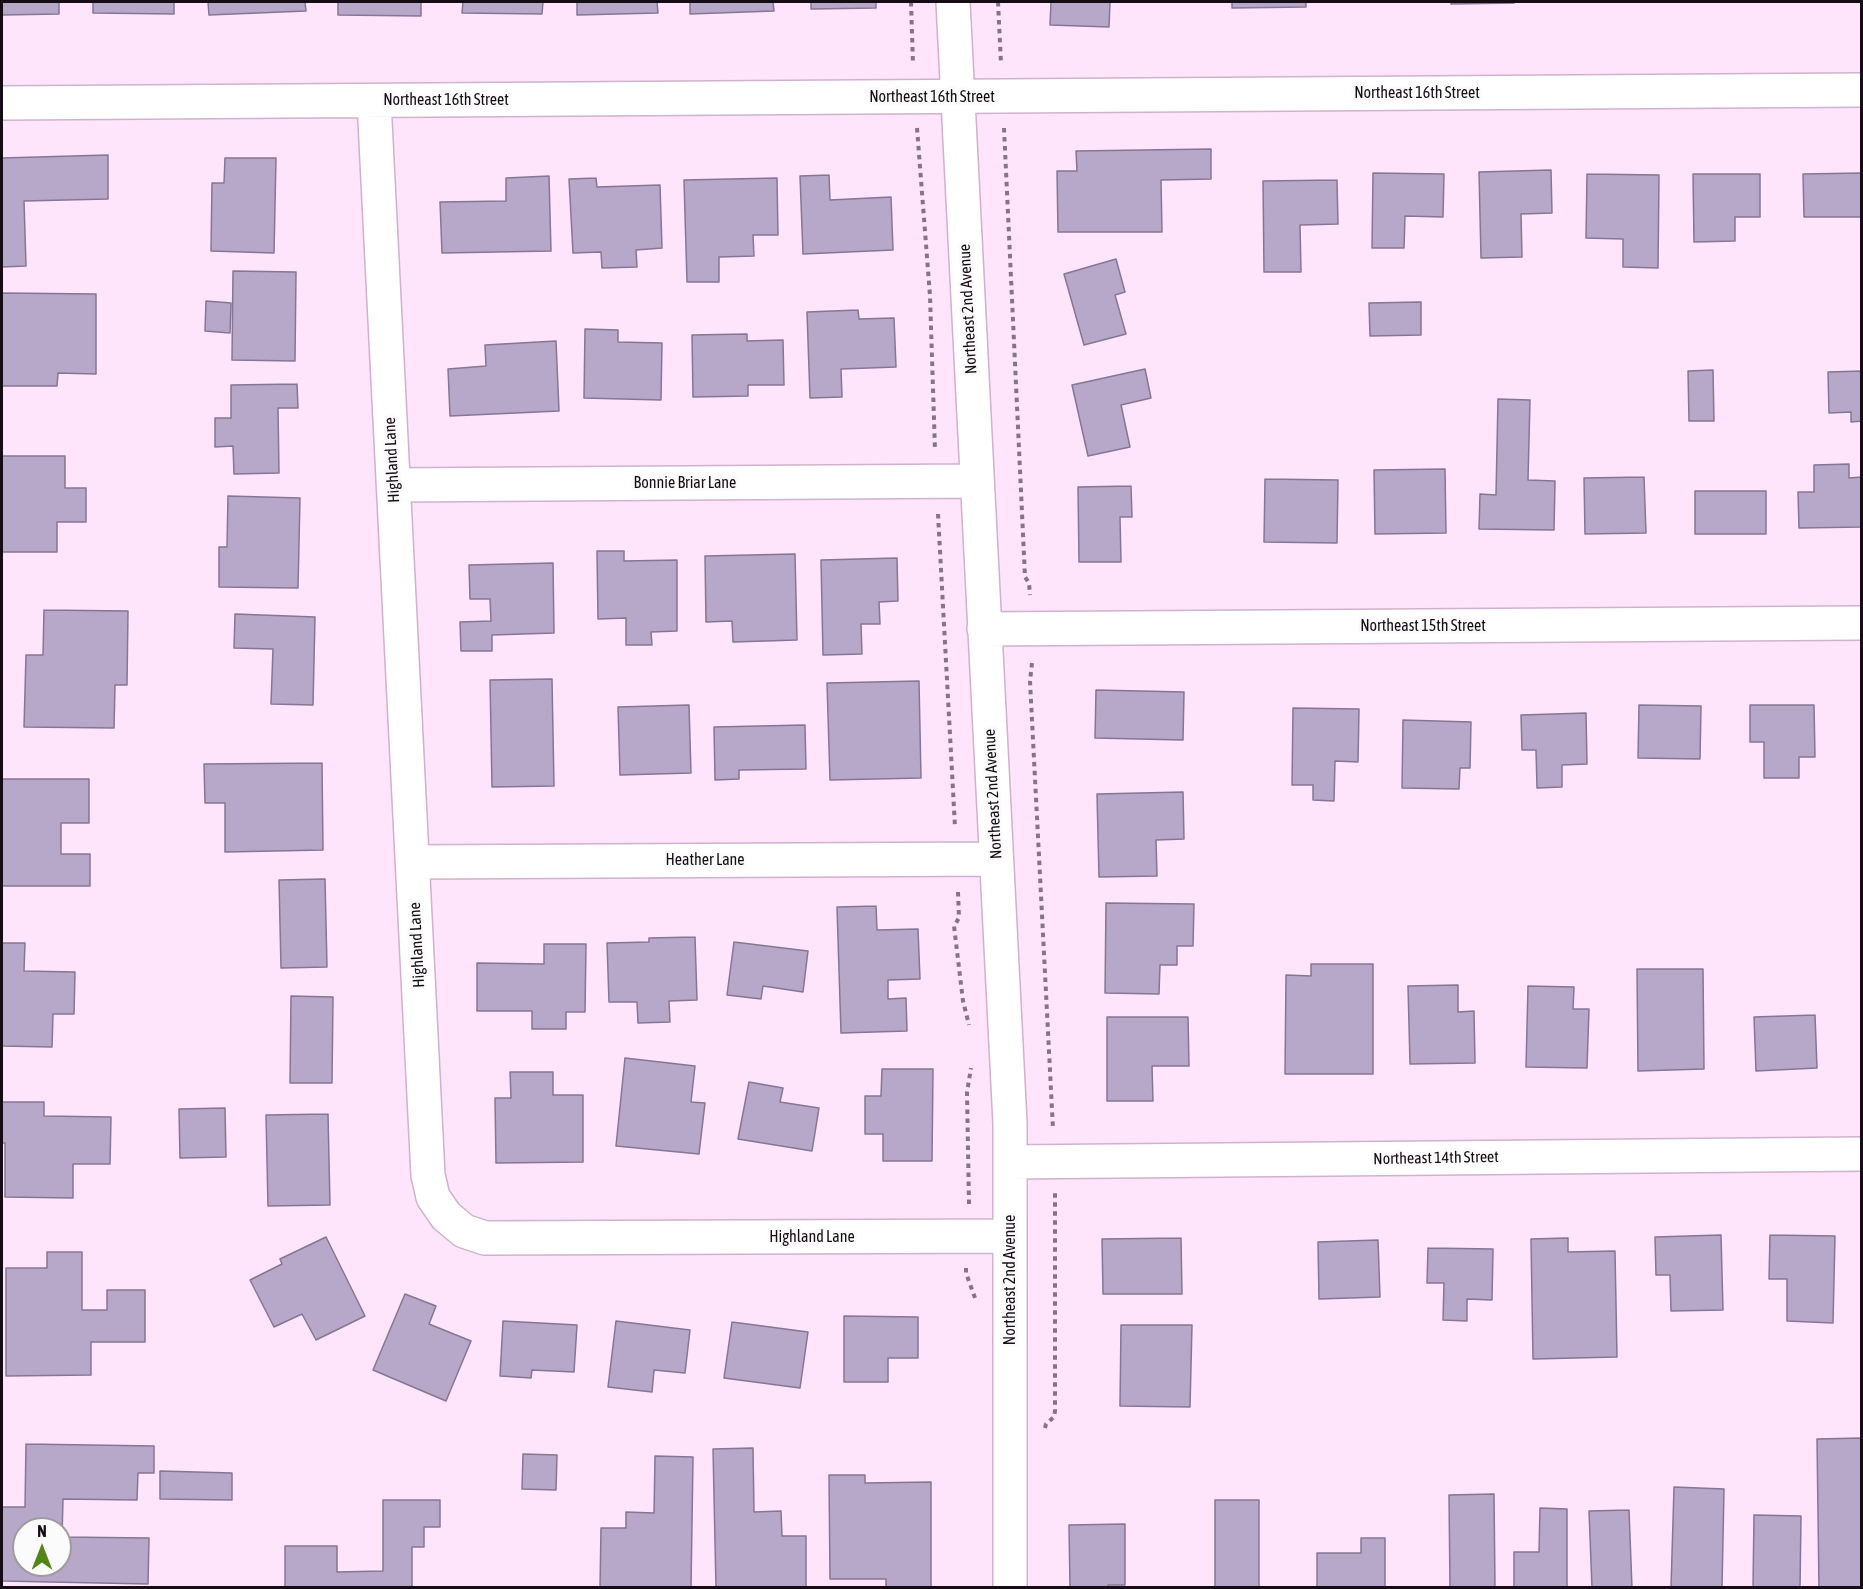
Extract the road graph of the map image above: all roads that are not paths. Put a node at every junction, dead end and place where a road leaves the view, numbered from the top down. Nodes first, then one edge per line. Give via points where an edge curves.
1 (953, 2) edge
2 (1862, 90) edge
3 (958, 97) junction
4 (374, 100) junction
5 (2, 103) edge
6 (977, 481) junction
7 (393, 485) junction
8 (1862, 623) edge
9 (984, 629) junction
10 (996, 859) junction
11 (413, 862) junction
12 (1862, 1154) edge
13 (1010, 1162) junction
14 (1010, 1236) junction
15 (1010, 1587) edge

1 - 3 street, Northeast 2nd Avenue
2 - 3 street, Northeast 16th Street
3 - 4 street, Northeast 16th Street
3 - 6 street, Northeast 2nd Avenue
4 - 5 street, Northeast 16th Street
4 - 7 street, Highland Lane
6 - 7 street, Bonnie Briar Lane
6 - 9 street, Northeast 2nd Avenue
7 - 11 street, Highland Lane
8 - 9 street, Northeast 15th Street
9 - 10 street, Northeast 2nd Avenue
10 - 11 street, Heather Lane
10 - 13 street, Northeast 2nd Avenue
11 - 14 street, Highland Lane via 428,1175 433,1197 446,1216 464,1231 485,1238
12 - 13 street, Northeast 14th Street
13 - 14 street, Northeast 2nd Avenue
14 - 15 street, Northeast 2nd Avenue

